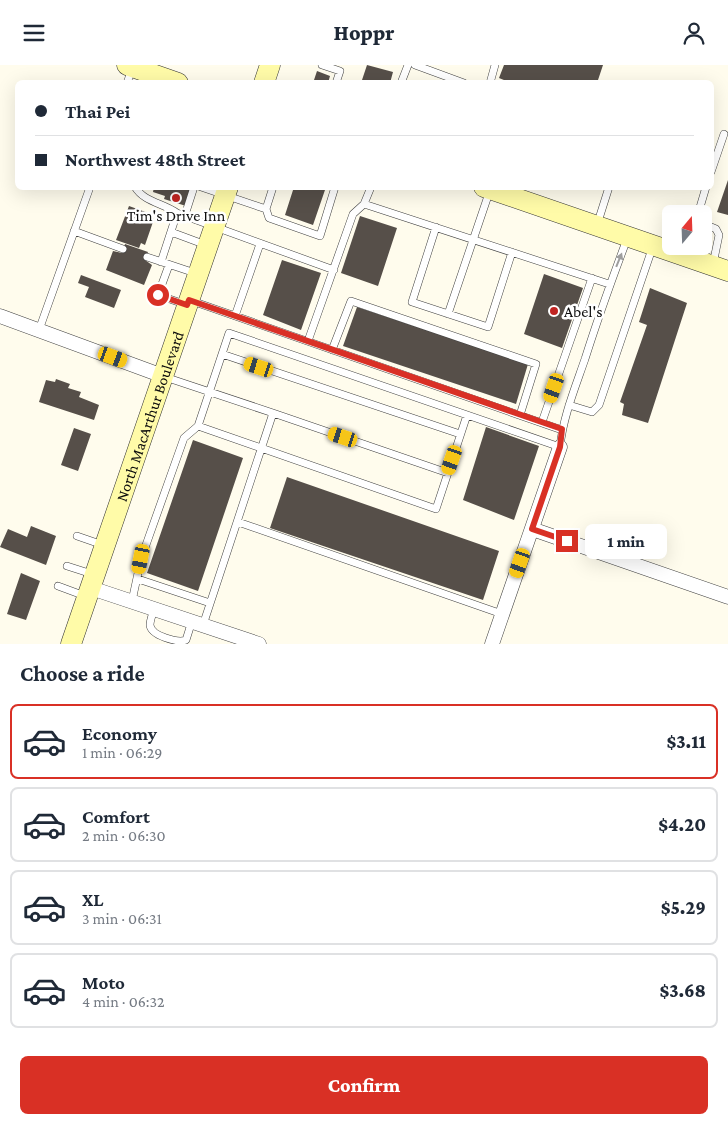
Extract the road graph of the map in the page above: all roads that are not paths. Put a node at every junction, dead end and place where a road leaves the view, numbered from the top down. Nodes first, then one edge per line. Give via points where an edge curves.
1 (270, 65) edge
2 (322, 65) edge
3 (408, 65) edge
4 (415, 65) edge
5 (495, 65) edge
6 (156, 70) edge
7 (129, 71) edge
8 (442, 79) edge
9 (173, 80) edge
10 (265, 80) edge
11 (337, 80) edge
12 (403, 80) edge
13 (491, 80) edge
14 (724, 134) dead end
15 (714, 163) edge
16 (89, 190) edge
17 (137, 190) edge
18 (193, 190) edge
19 (272, 190) edge
20 (333, 190) edge
21 (369, 190) edge
22 (487, 190) edge
23 (490, 190) edge
24 (606, 190) edge
25 (705, 190) edge
26 (227, 192) edge
27 (364, 204) junction
28 (701, 205) edge
29 (266, 209) junction
30 (177, 213) junction
31 (185, 215) junction
32 (597, 226) junction
33 (436, 227) junction
34 (712, 227) edge
35 (74, 231) junction
36 (171, 232) junction
37 (211, 237) junction
38 (628, 237) junction
39 (474, 239) junction
40 (260, 244) junction
41 (654, 246) junction
42 (662, 247) edge
43 (123, 249) dead end
44 (512, 252) junction
45 (694, 255) edge
46 (147, 257) dead end
47 (161, 262) junction
48 (169, 265) junction
49 (720, 268) edge
50 (334, 270) junction
51 (198, 274) junction
52 (592, 278) junction
53 (609, 284) junction
54 (188, 303) junction
55 (448, 314) junction
56 (235, 315) junction
57 (0, 316) edge
58 (38, 330) junction
59 (308, 341) junction
60 (332, 350) junction
61 (222, 354) junction
62 (163, 376) junction
63 (209, 393) junction
64 (569, 405) junction
65 (272, 413) junction
66 (467, 415) junction
67 (520, 415) junction
68 (542, 422) junction
69 (198, 426) junction
70 (562, 429) junction
71 (460, 435) junction
72 (560, 447) junction
73 (262, 448) junction
74 (448, 473) junction
75 (238, 522) junction
76 (532, 529) junction
77 (77, 535) dead end
78 (105, 545) junction
79 (67, 566) dead end
80 (138, 579) junction
81 (58, 586) dead end
82 (91, 587) junction
83 (728, 597) edge
84 (132, 601) junction
85 (210, 603) junction
86 (154, 609) junction
87 (502, 614) junction
88 (198, 623) junction
89 (71, 644) edge
90 (259, 644) edge
91 (492, 644) edge

1 - 10 main road
2 - 11 lane via 340,71
3 - 12 lane
4 - 8 lane
5 - 13 lane
6 - 7 main road
6 - 9 main road
14 - 15 lane
16 - 35 lane
17 - 30 lane via 141,197 168,206
18 - 31 lane
19 - 29 lane
20 - 29 lane via 320,236 270,218
21 - 27 lane
22 - 39 lane
23 - 32 main road
24 - 32 lane
25 - 28 lane
26 - 29 lane
26 - 37 main road, North MacArthur Boulevard
27 - 33 lane
27 - 50 lane via 353,214
30 - 31 lane
30 - 36 lane
31 - 37 lane
32 - 38 main road
33 - 39 lane
33 - 55 lane via 412,301
34 - 49 lane via 719,235
35 - 43 lane
35 - 58 lane
36 - 37 lane
36 - 47 lane
37 - 40 lane
37 - 51 main road, North MacArthur Boulevard
38 - 41 main road
53 -> 38 lane
39 - 44 lane
39 - 55 lane
40 - 50 lane
40 - 56 lane
41 - 42 main road
41 - 64 lane via 599,405 592,413
44 - 52 lane
44 - 55 lane via 488,327
45 - 49 main road
46 - 47 lane
47 - 48 lane
48 - 51 lane
48 - 54 lane via 158,295
50 - 59 lane
51 - 54 main road, North MacArthur Boulevard
52 - 53 lane
52 - 68 lane
53 - 64 lane
54 - 56 lane
54 - 62 main road, North MacArthur Boulevard
56 - 59 lane
57 - 58 street
58 - 62 street
59 - 60 lane
60 - 67 lane
60 - 67 lane via 351,301 536,364
61 - 63 lane
61 - 66 lane via 229,333
61 - 71 lane
62 - 63 lane
62 - 78 main road, North MacArthur Boulevard
63 - 65 lane
63 - 69 lane
64 - 70 lane
65 - 73 lane
65 - 74 lane
66 - 71 lane
66 - 72 lane
67 - 68 lane
68 - 70 lane
69 - 73 lane
69 - 80 lane via 184,438 141,559
70 - 72 lane
71 - 74 lane
72 - 76 street
73 - 74 lane via 436,509
73 - 75 lane
75 - 85 lane
75 - 87 lane
76 - 83 street
76 - 87 street
77 - 78 lane
78 - 82 main road, North MacArthur Boulevard
79 - 82 lane
80 - 84 lane
80 - 85 lane
81 - 82 lane
82 - 84 street
82 - 89 main road, North MacArthur Boulevard
84 - 86 street
85 - 88 lane
86 - 88 street
86 - 88 lane via 150,625 160,635 182,642
87 - 91 street
88 - 90 street

